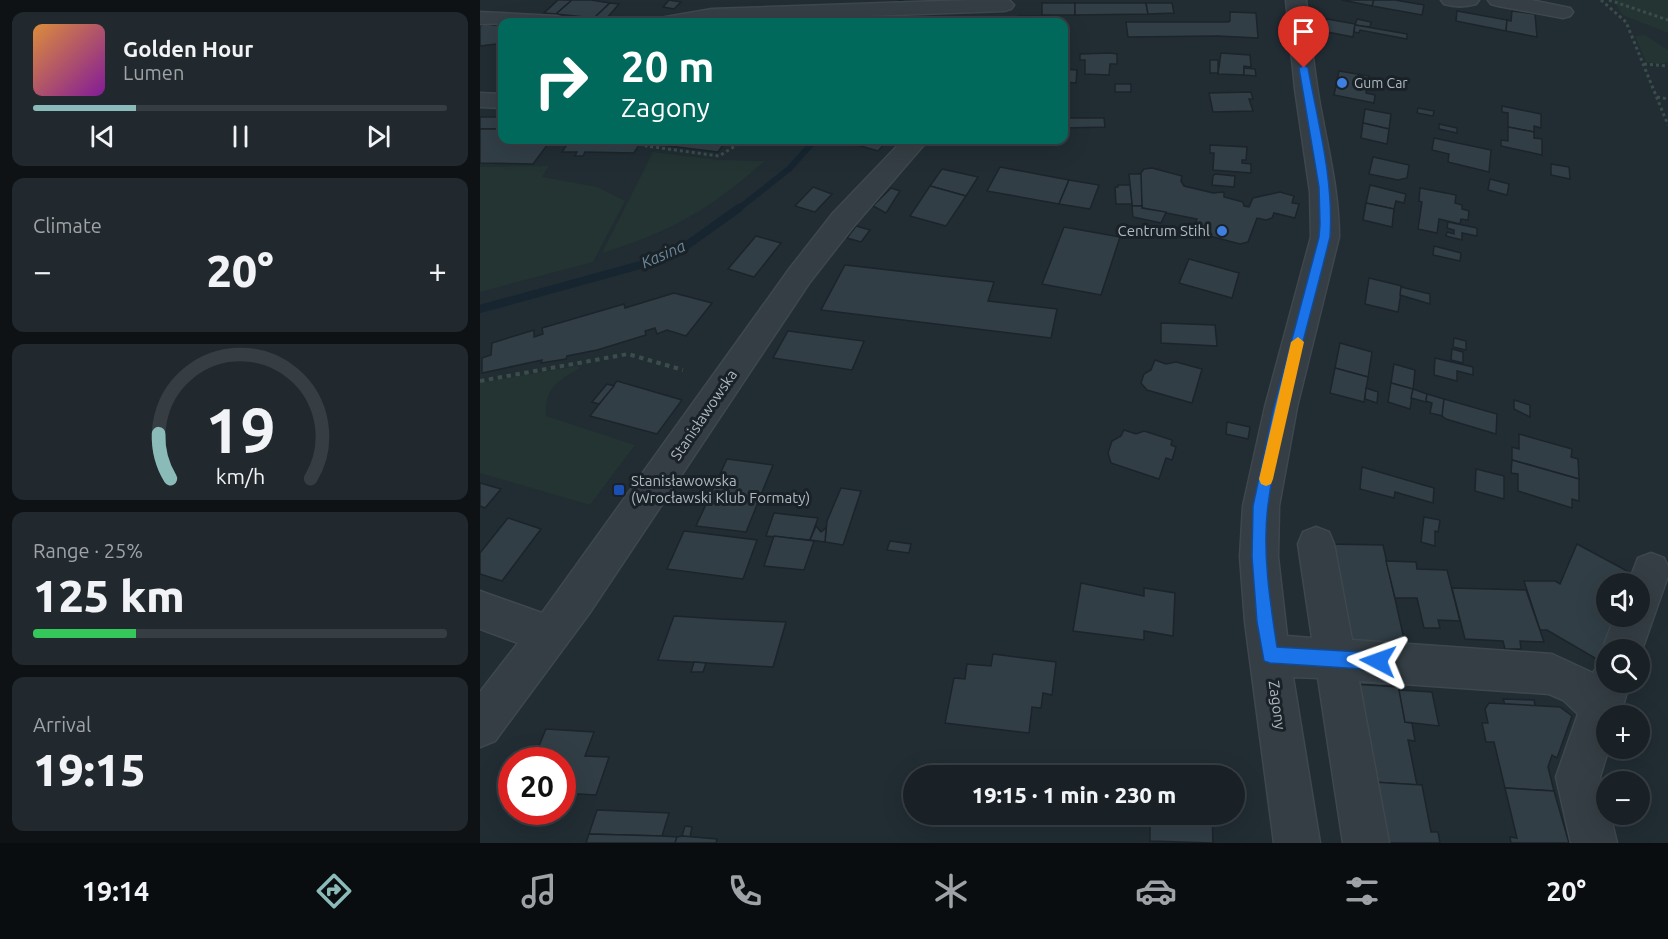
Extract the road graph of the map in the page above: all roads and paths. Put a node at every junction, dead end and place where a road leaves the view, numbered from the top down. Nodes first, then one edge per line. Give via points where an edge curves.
1 (705, 0) edge
2 (1296, 0) edge
3 (1451, 0) edge
4 (1469, 0) edge
5 (1498, 0) edge
6 (1601, 0) edge
7 (1609, 0) edge
8 (1002, 9) edge
9 (1563, 12) dead end
10 (480, 18) edge
11 (692, 18) edge
12 (726, 18) edge
13 (498, 19) edge
14 (1668, 20) edge
15 (1644, 64) junction
16 (1668, 66) edge
17 (1657, 97) junction
18 (1668, 99) edge
19 (480, 100) edge
20 (498, 100) edge
21 (1668, 125) edge
22 (648, 144) edge
23 (738, 144) edge
24 (912, 144) edge
25 (683, 370) dead end
26 (480, 381) edge
27 (1316, 544) dead end
28 (483, 616) edge
29 (549, 635) junction
30 (1270, 655) junction
31 (1335, 658) junction
32 (1606, 694) edge
33 (482, 721) edge
34 (1297, 843) edge
35 (1366, 843) edge
36 (1594, 843) edge

1 - 11 street
2 - 30 street, Zagony via 1326,212 1325,237 1281,407 1261,506 1260,557
3 - 4 street
5 - 9 street
6 - 15 path via 1626,22
7 - 14 path
8 - 12 street via 908,8
10 - 13 street
15 - 16 path
15 - 17 path
17 - 18 path
17 - 21 path
19 - 20 street
22 - 23 path via 719,156
24 - 29 street, Stanisławowska via 843,220 800,275
25 - 26 path via 628,354
27 - 31 street
28 - 29 street
29 - 33 street, Stanisławowska
30 - 31 street
30 - 34 street, Zagony
31 - 32 street via 1552,674
31 - 35 street
32 - 36 street via 1578,777

